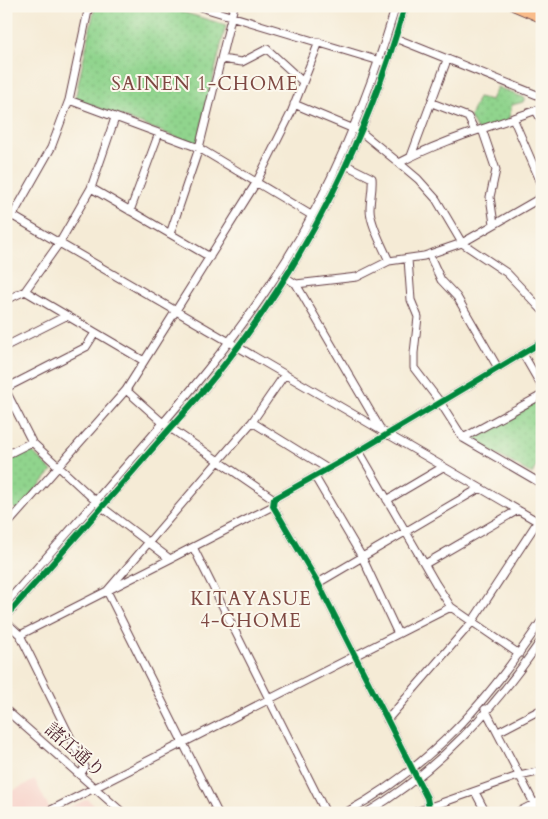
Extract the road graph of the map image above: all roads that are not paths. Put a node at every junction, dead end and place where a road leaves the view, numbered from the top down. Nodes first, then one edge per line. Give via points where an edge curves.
1 (89, 6) edge
2 (197, 6) edge
3 (234, 6) edge
4 (396, 6) edge
5 (405, 6) edge
6 (514, 6) edge
7 (231, 16) junction
8 (542, 18) edge
9 (395, 38) junction
10 (319, 42) junction
11 (221, 59) junction
12 (447, 60) junction
13 (383, 62) junction
14 (303, 82) junction
15 (542, 97) edge
16 (69, 100) junction
17 (432, 103) junction
18 (294, 104) junction
19 (539, 109) edge
20 (115, 118) junction
21 (513, 118) junction
22 (542, 121) edge
23 (353, 129) junction
24 (479, 130) junction
25 (360, 132) junction
26 (159, 133) junction
27 (199, 148) junction
28 (411, 156) junction
29 (399, 163) junction
30 (346, 166) junction
31 (256, 182) junction
32 (542, 185) edge
33 (91, 188) junction
34 (542, 197) edge
35 (130, 211) junction
36 (10, 214) edge
37 (311, 215) junction
38 (6, 222) edge
39 (494, 224) junction
40 (170, 234) junction
41 (60, 242) junction
42 (462, 243) junction
43 (295, 244) junction
44 (302, 248) junction
45 (429, 254) junction
46 (210, 257) junction
47 (408, 260) junction
48 (388, 261) junction
49 (285, 277) junction
50 (296, 284) junction
51 (25, 291) junction
52 (6, 300) edge
53 (177, 310) junction
54 (542, 310) edge
55 (66, 316) junction
56 (95, 333) junction
57 (230, 342) junction
58 (542, 342) edge
59 (6, 346) edge
60 (238, 347) junction
61 (523, 354) junction
62 (144, 362) junction
63 (498, 368) junction
64 (284, 374) junction
65 (542, 387) edge
66 (6, 389) edge
67 (126, 390) junction
68 (542, 394) edge
69 (440, 402) junction
70 (252, 422) junction
71 (163, 423) junction
72 (170, 428) junction
73 (384, 433) junction
74 (464, 438) junction
75 (32, 442) junction
76 (359, 451) junction
77 (6, 455) edge
78 (218, 461) junction
79 (59, 467) junction
80 (443, 467) junction
81 (328, 469) junction
82 (315, 477) junction
83 (542, 484) edge
84 (480, 488) junction
85 (387, 500) junction
86 (96, 501) junction
87 (274, 502) junction
88 (102, 507) junction
89 (518, 510) junction
90 (542, 513) edge
91 (540, 522) edge
92 (6, 526) edge
93 (405, 531) junction
94 (149, 543) junction
95 (193, 547) junction
96 (362, 557) junction
97 (170, 559) junction
98 (425, 564) junction
99 (318, 582) junction
100 (106, 591) junction
101 (6, 603) edge
102 (451, 607) junction
103 (13, 609) junction
104 (6, 616) edge
105 (542, 620) edge
106 (6, 622) edge
107 (472, 622) junction
108 (398, 634) junction
109 (20, 635) junction
110 (542, 639) edge
111 (520, 654) junction
112 (355, 655) junction
113 (269, 699) junction
114 (481, 703) junction
115 (542, 709) edge
116 (6, 710) edge
117 (487, 712) junction
118 (387, 720) junction
119 (498, 732) junction
120 (182, 743) junction
121 (412, 770) junction
122 (542, 771) edge
123 (80, 775) junction
124 (520, 776) junction
125 (416, 778) junction
126 (95, 788) junction
127 (475, 792) junction
128 (538, 802) edge
129 (429, 810) edge
130 (45, 813) edge
131 (123, 813) edge
132 (218, 813) edge
133 (326, 813) edge
134 (346, 813) edge
135 (366, 813) edge
136 (413, 813) edge
137 (486, 813) edge
138 (516, 813) edge
139 (540, 813) edge

1 - 16 street
2 - 7 street
3 - 7 street
4 - 13 street
5 - 9 street
6 - 8 main road
7 - 10 street
7 - 11 street
9 - 12 street
9 - 13 street
10 - 13 street
10 - 14 street
11 - 14 street via 242,62 266,49
11 - 27 street
12 - 15 street
12 - 17 street
13 - 23 street
13 - 25 street
14 - 18 street
16 - 20 street
16 - 36 street via 52,148
17 - 24 street via 468,117
17 - 28 street
18 - 23 street
18 - 31 street
19 - 21 street
19 - 22 street
20 - 26 street
20 - 33 street
21 - 24 street
21 - 32 street
23 - 25 street
23 - 37 street
24 - 28 street
24 - 39 street via 496,170 490,197
25 - 29 street
25 - 30 street
26 - 27 street
26 - 35 street
27 - 31 street
27 - 40 street
28 - 29 street
29 - 42 street via 436,199
30 - 44 street
30 - 48 street via 372,178 370,209
31 - 37 street
31 - 46 street
33 - 35 street
33 - 41 street
34 - 39 street
35 - 40 street
36 - 38 street
36 - 41 street
37 - 43 street
39 - 42 street
40 - 46 street
41 - 51 street
41 - 53 street
42 - 45 street
42 - 54 street via 507,273
43 - 44 street
43 - 57 street
44 - 49 street
45 - 47 street
45 - 63 street via 441,280 457,297
46 - 53 street
47 - 48 street
47 - 69 street via 412,300 418,317 414,368
48 - 50 street via 357,277
49 - 50 street
49 - 60 street
50 - 73 street
51 - 52 street
51 - 55 street
53 - 57 street
53 - 62 street
55 - 56 street
55 - 59 street
56 - 62 street
56 - 66 street via 86,346
57 - 60 street
57 - 71 street
58 - 61 street
60 - 64 street
60 - 72 street
61 - 63 street
61 - 65 street
62 - 67 street
63 - 69 street
64 - 70 street
64 - 73 street
66 - 75 street
67 - 71 street
67 - 79 street
68 - 74 street
69 - 73 street
69 - 74 street
70 - 78 street
70 - 81 street
71 - 72 street
71 - 86 street
72 - 78 street
72 - 88 street
73 - 76 street
73 - 80 street
74 - 83 street
75 - 77 street
75 - 79 street
76 - 81 street
76 - 85 street
78 - 87 street
78 - 94 street
79 - 86 street
79 - 92 street
80 - 84 street
80 - 85 street
81 - 82 street
82 - 87 street
82 - 96 street
84 - 89 street
84 - 93 street
85 - 93 street
86 - 88 street
86 - 101 street
87 - 95 street
87 - 99 street
88 - 94 street
88 - 103 street
89 - 91 street
89 - 98 street
90 - 91 street
91 - 107 street
93 - 96 street
93 - 98 street
94 - 97 street
94 - 100 street
95 - 97 street
95 - 113 street
96 - 99 street
96 - 108 street
97 - 100 street
98 - 102 street
99 - 112 street
100 - 109 street
100 - 120 street
101 - 103 street
102 - 107 street
102 - 108 street
103 - 104 street
105 - 111 street
106 - 109 street
107 - 111 street
107 - 118 street
108 - 112 street
109 - 123 street via 85,767
110 - 117 street
111 - 114 street
112 - 113 street
112 - 118 street
113 - 120 street
113 - 133 street
114 - 117 street
114 - 121 street via 450,737
115 - 119 street
116 - 123 street, 諸江通り
117 - 119 street
117 - 125 street
118 - 121 street
119 - 124 street
120 - 126 street
120 - 132 street
121 - 125 street
121 - 134 street
122 - 124 street
123 - 126 street, 諸江通り
124 - 127 street
124 - 128 street
125 - 129 street
125 - 135 street
126 - 130 street
126 - 131 street, 諸江通り
127 - 129 street
127 - 137 street
128 - 138 street
128 - 139 street
129 - 136 street

